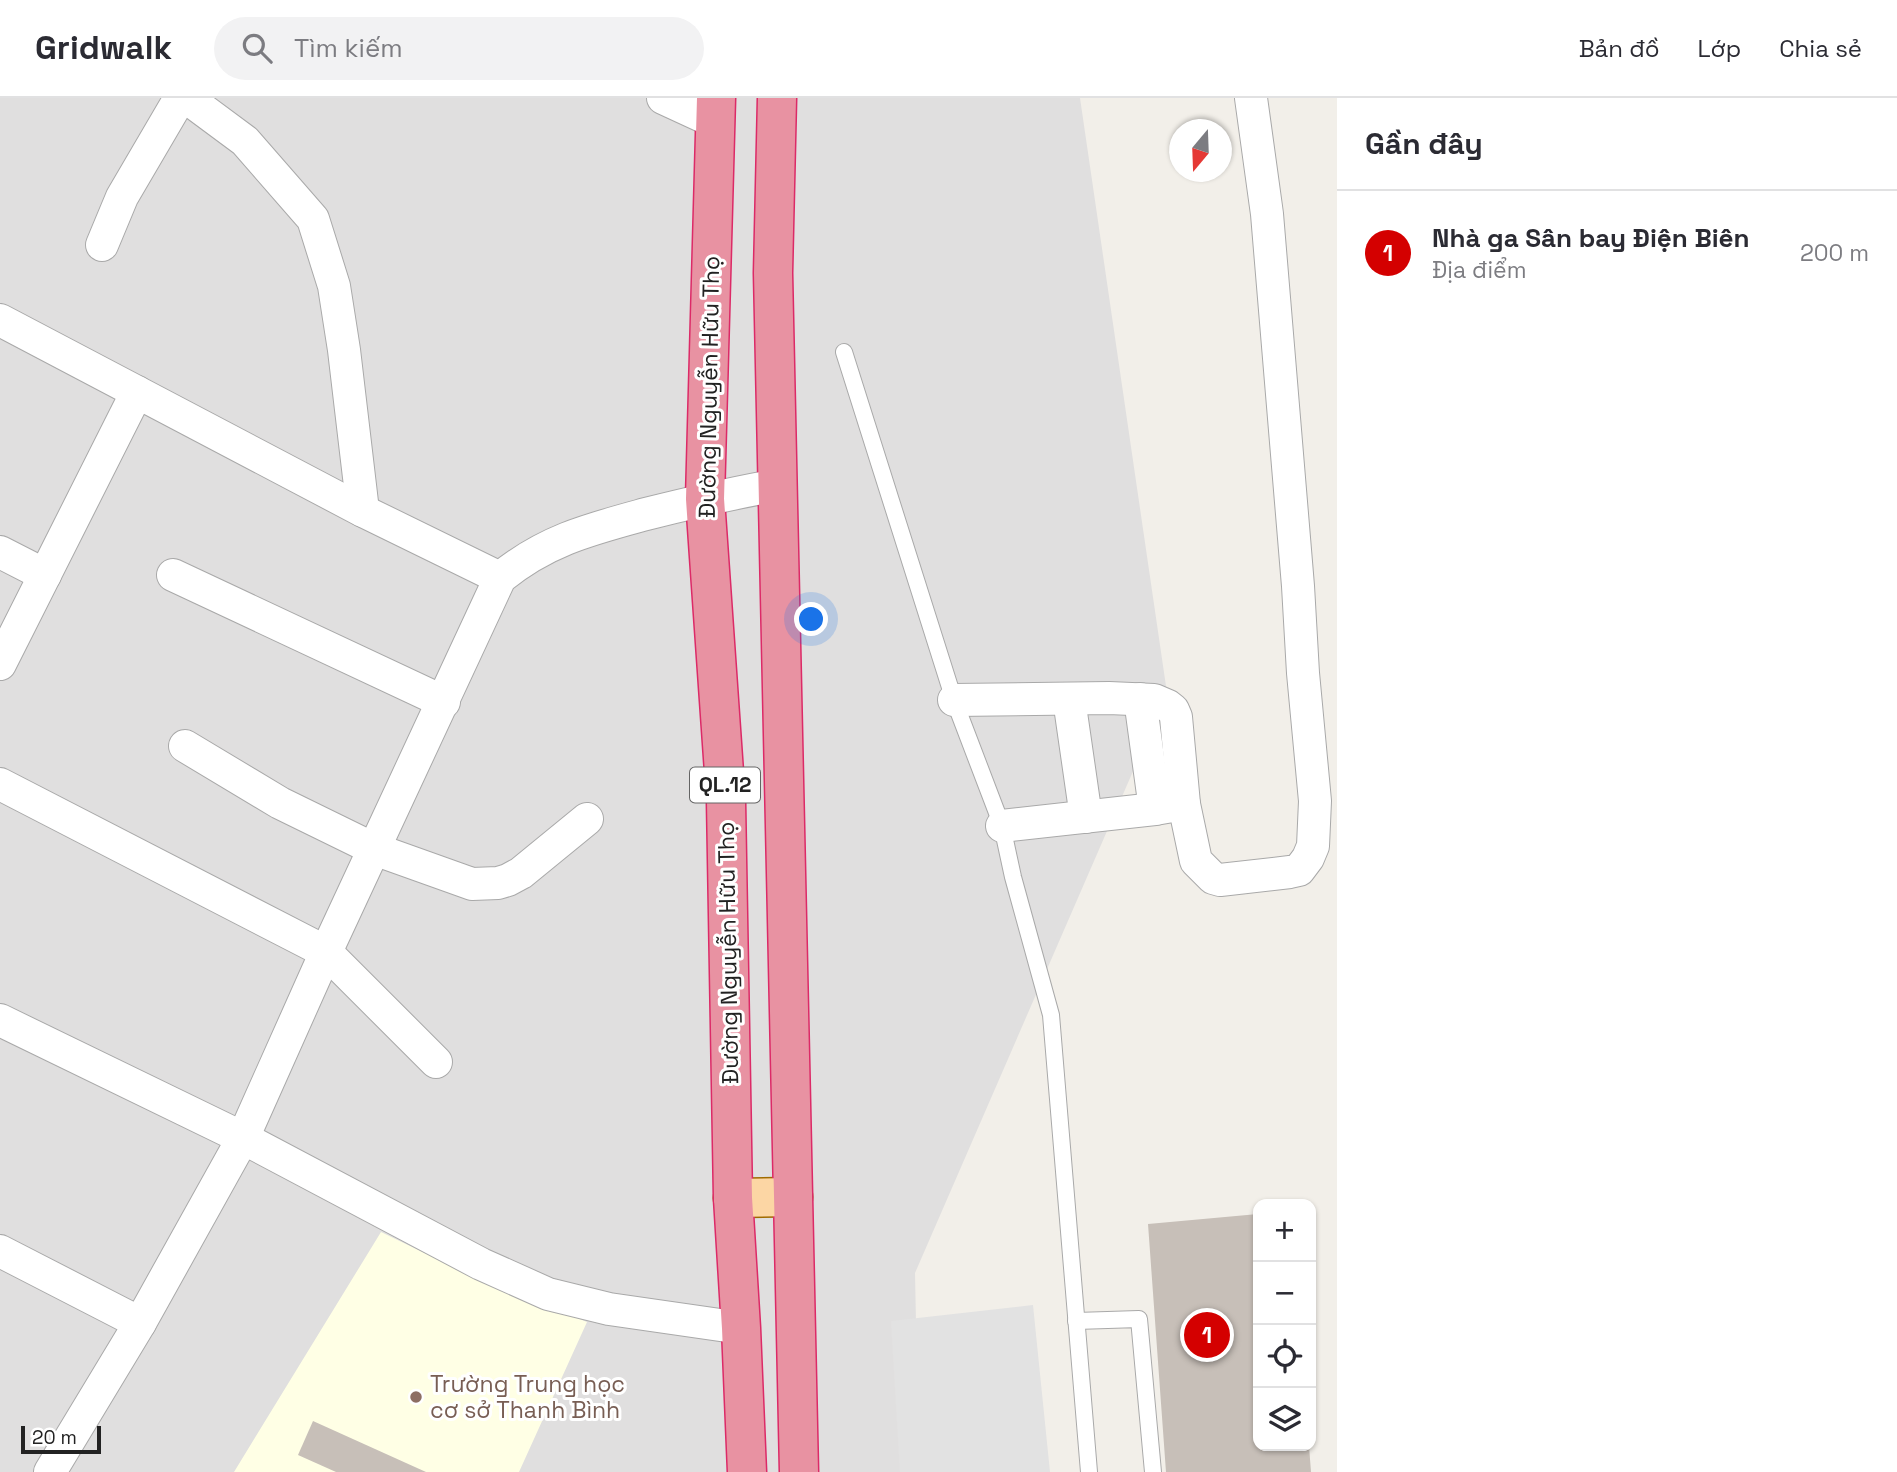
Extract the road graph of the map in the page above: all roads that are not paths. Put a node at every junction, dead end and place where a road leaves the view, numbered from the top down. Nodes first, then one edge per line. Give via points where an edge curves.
1 (180, 98) edge
2 (187, 98) edge
3 (663, 98) edge
4 (1251, 98) edge
5 (715, 110) edge
6 (776, 113) edge
7 (102, 245) dead end
8 (0, 320) edge
9 (844, 352) dead end
10 (137, 392) junction
11 (778, 485) junction
12 (705, 499) junction
13 (363, 511) junction
14 (0, 552) edge
15 (45, 575) junction
16 (173, 575) dead end
17 (500, 578) junction
18 (0, 664) edge
19 (1069, 699) junction
20 (954, 700) junction
21 (444, 702) junction
22 (185, 746) dead end
23 (0, 784) edge
24 (1170, 806) junction
25 (1086, 817) junction
26 (587, 819) dead end
27 (1002, 826) junction
28 (374, 849) junction
29 (326, 951) junction
30 (0, 1020) edge
31 (436, 1062) dead end
32 (243, 1138) junction
33 (793, 1197) junction
34 (733, 1198) junction
35 (0, 1251) edge
36 (1076, 1321) junction
37 (140, 1323) junction
38 (741, 1328) junction
39 (50, 1472) edge
40 (747, 1472) edge
41 (799, 1472) edge
42 (1089, 1472) edge
43 (1153, 1472) edge

1 - 7 street via 122,197
2 - 13 street via 245,141 313,219 334,286
3 - 5 street
4 - 24 street via 1279,354 1315,801 1313,846 1299,870 1220,880 1196,861
5 - 6 highway
5 - 12 highway, Đường Nguyễn Hữu Thọ / QL.12
6 - 11 highway, QL.12 via 773,273
8 - 10 street
9 - 20 lane
10 - 13 street
10 - 15 street
11 - 12 street
11 - 33 highway, QL.12
12 - 17 street via 569,536
12 - 34 highway, Đường Nguyễn Hữu Thọ / QL.12 via 726,801
13 - 17 street
14 - 15 street
15 - 18 street
16 - 21 street
17 - 21 street
19 - 20 street
19 - 24 street via 1140,699
19 - 25 street
20 - 27 lane
21 - 28 street
22 - 28 street via 281,803
23 - 29 street
24 - 25 street
25 - 27 street
26 - 28 street via 522,873 485,885
27 - 36 lane via 1051,1015
28 - 29 street
29 - 31 street
29 - 32 street
30 - 32 street
32 - 37 street
32 - 38 street via 481,1264 548,1294 609,1309
33 - 34 main road
33 - 41 highway, QL.12
34 - 38 highway, Đường Nguyễn Hữu Thọ / QL.12
35 - 37 street
36 - 42 lane
36 - 43 lane via 1139,1320
37 - 39 street
38 - 40 highway, Đường Nguyễn Hữu Thọ / QL.12

